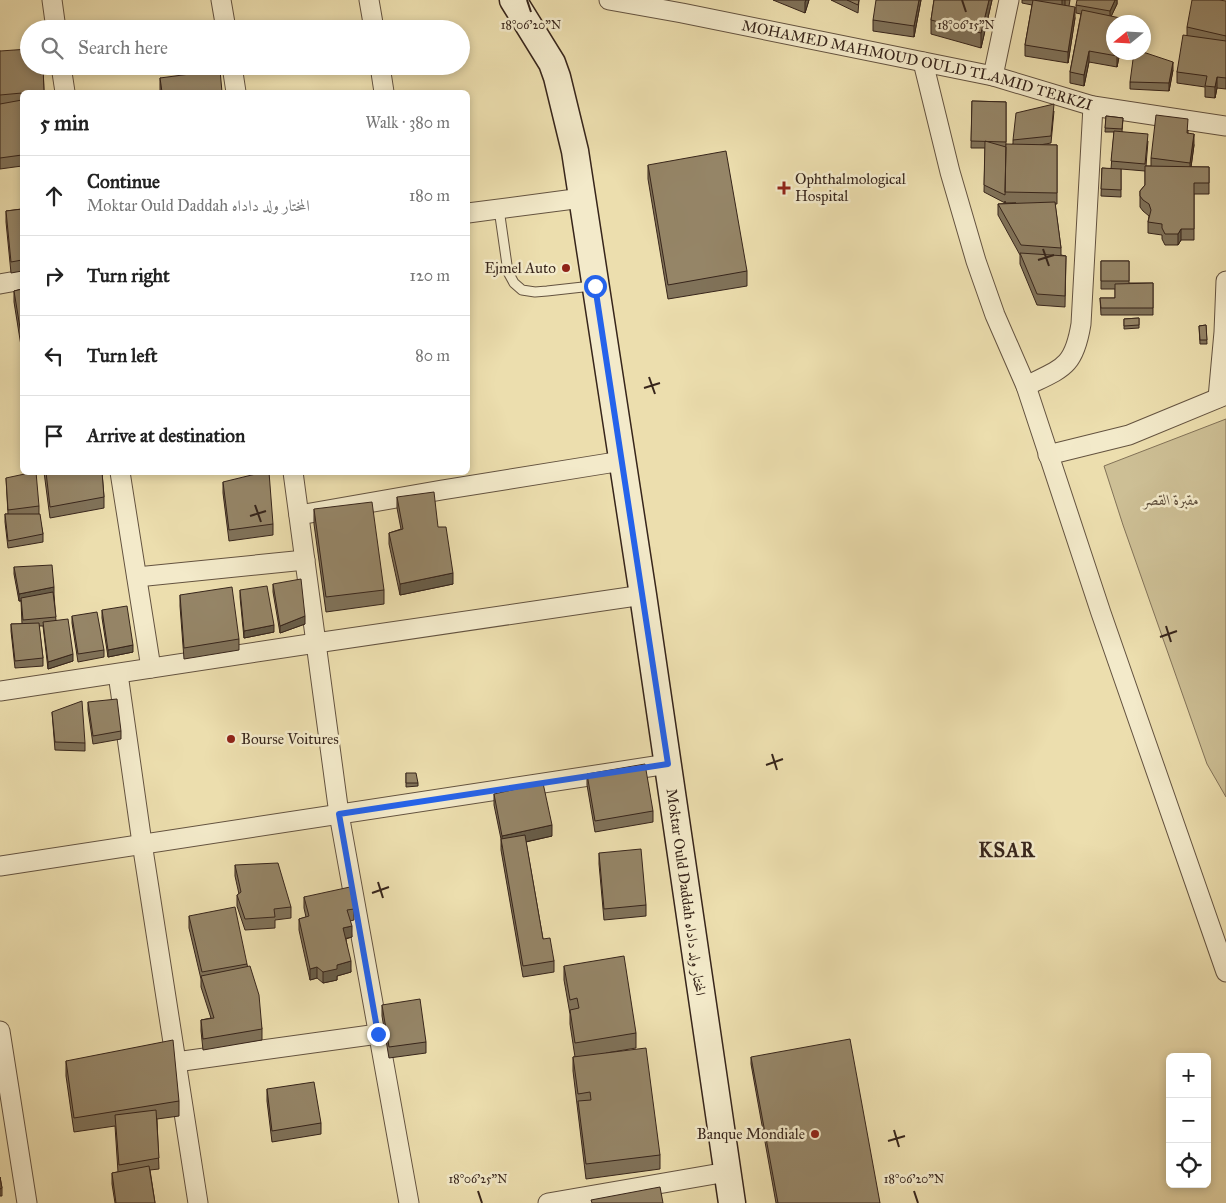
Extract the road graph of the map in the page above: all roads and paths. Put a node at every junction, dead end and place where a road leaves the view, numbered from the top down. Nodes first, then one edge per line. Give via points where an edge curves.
1 (52, 0) edge
2 (221, 0) edge
3 (369, 0) edge
4 (513, 0) edge
5 (609, 0) edge
6 (1009, 0) edge
7 (55, 20) edge
8 (224, 20) edge
9 (372, 20) edge
10 (923, 62) junction
11 (62, 75) edge
12 (233, 75) edge
13 (381, 75) edge
14 (993, 76) junction
15 (65, 90) edge
16 (236, 90) edge
17 (384, 90) edge
18 (1093, 106) junction
19 (1226, 126) edge
20 (582, 198) junction
21 (499, 209) junction
22 (470, 213) edge
23 (20, 280) edge
24 (1226, 281) edge
25 (0, 284) edge
26 (595, 286) junction
27 (1026, 386) junction
28 (1222, 397) edge
29 (1048, 455) junction
30 (622, 461) junction
31 (120, 475) edge
32 (293, 475) edge
33 (441, 481) edge
34 (299, 515) junction
35 (305, 560) junction
36 (137, 577) junction
37 (643, 595) junction
38 (316, 643) junction
39 (151, 668) junction
40 (118, 674) junction
41 (0, 692) edge
42 (668, 764) junction
43 (339, 814) junction
44 (142, 843) junction
45 (0, 866) edge
46 (1226, 972) edge
47 (0, 1031) edge
48 (378, 1034) junction
49 (176, 1062) junction
50 (727, 1172) junction
51 (27, 1203) edge
52 (198, 1203) edge
53 (409, 1203) edge
54 (548, 1203) edge
55 (732, 1203) edge

1 - 7 street
2 - 8 street
3 - 9 street
4 - 20 main road, Moktar Ould Daddah المختار ولد داداه via 558,77
5 - 10 street, MOHAMED MAHMOUD OULD TLAMID TERKZI
6 - 14 street
10 - 14 street, MOHAMED MAHMOUD OULD TLAMID TERKZI
10 - 27 street via 947,163 976,261 994,315
11 - 15 street
12 - 16 street
13 - 17 street
14 - 18 street, MOHAMED MAHMOUD OULD TLAMID TERKZI
18 - 19 street, MOHAMED MAHMOUD OULD TLAMID TERKZI
18 - 27 street via 1081,324 1077,345 1070,359 1057,371
20 - 21 street
20 - 26 main road, Moktar Ould Daddah المختار ولد داداه
21 - 22 street
21 - 26 lane via 508,272 522,290 535,292
23 - 25 street
24 - 28 street
26 - 30 main road, Moktar Ould Daddah المختار ولد داداه
27 - 29 street
28 - 29 street via 1129,435
29 - 46 street
30 - 33 street
30 - 37 main road, Moktar Ould Daddah المختار ولد داداه
31 - 36 street
32 - 34 street
33 - 34 street
34 - 35 street
35 - 36 street
35 - 38 street
36 - 39 street
37 - 38 street
37 - 42 main road, Moktar Ould Daddah المختار ولد داداه
38 - 39 street
38 - 43 street
39 - 40 street
40 - 41 street
40 - 44 street
42 - 43 street
42 - 50 main road, Moktar Ould Daddah المختار ولد داداه
43 - 44 street
43 - 48 street
44 - 45 street
44 - 49 street
47 - 51 street
48 - 49 street
48 - 53 street
49 - 52 street
50 - 54 street
50 - 55 main road, Moktar Ould Daddah المختار ولد داداه

